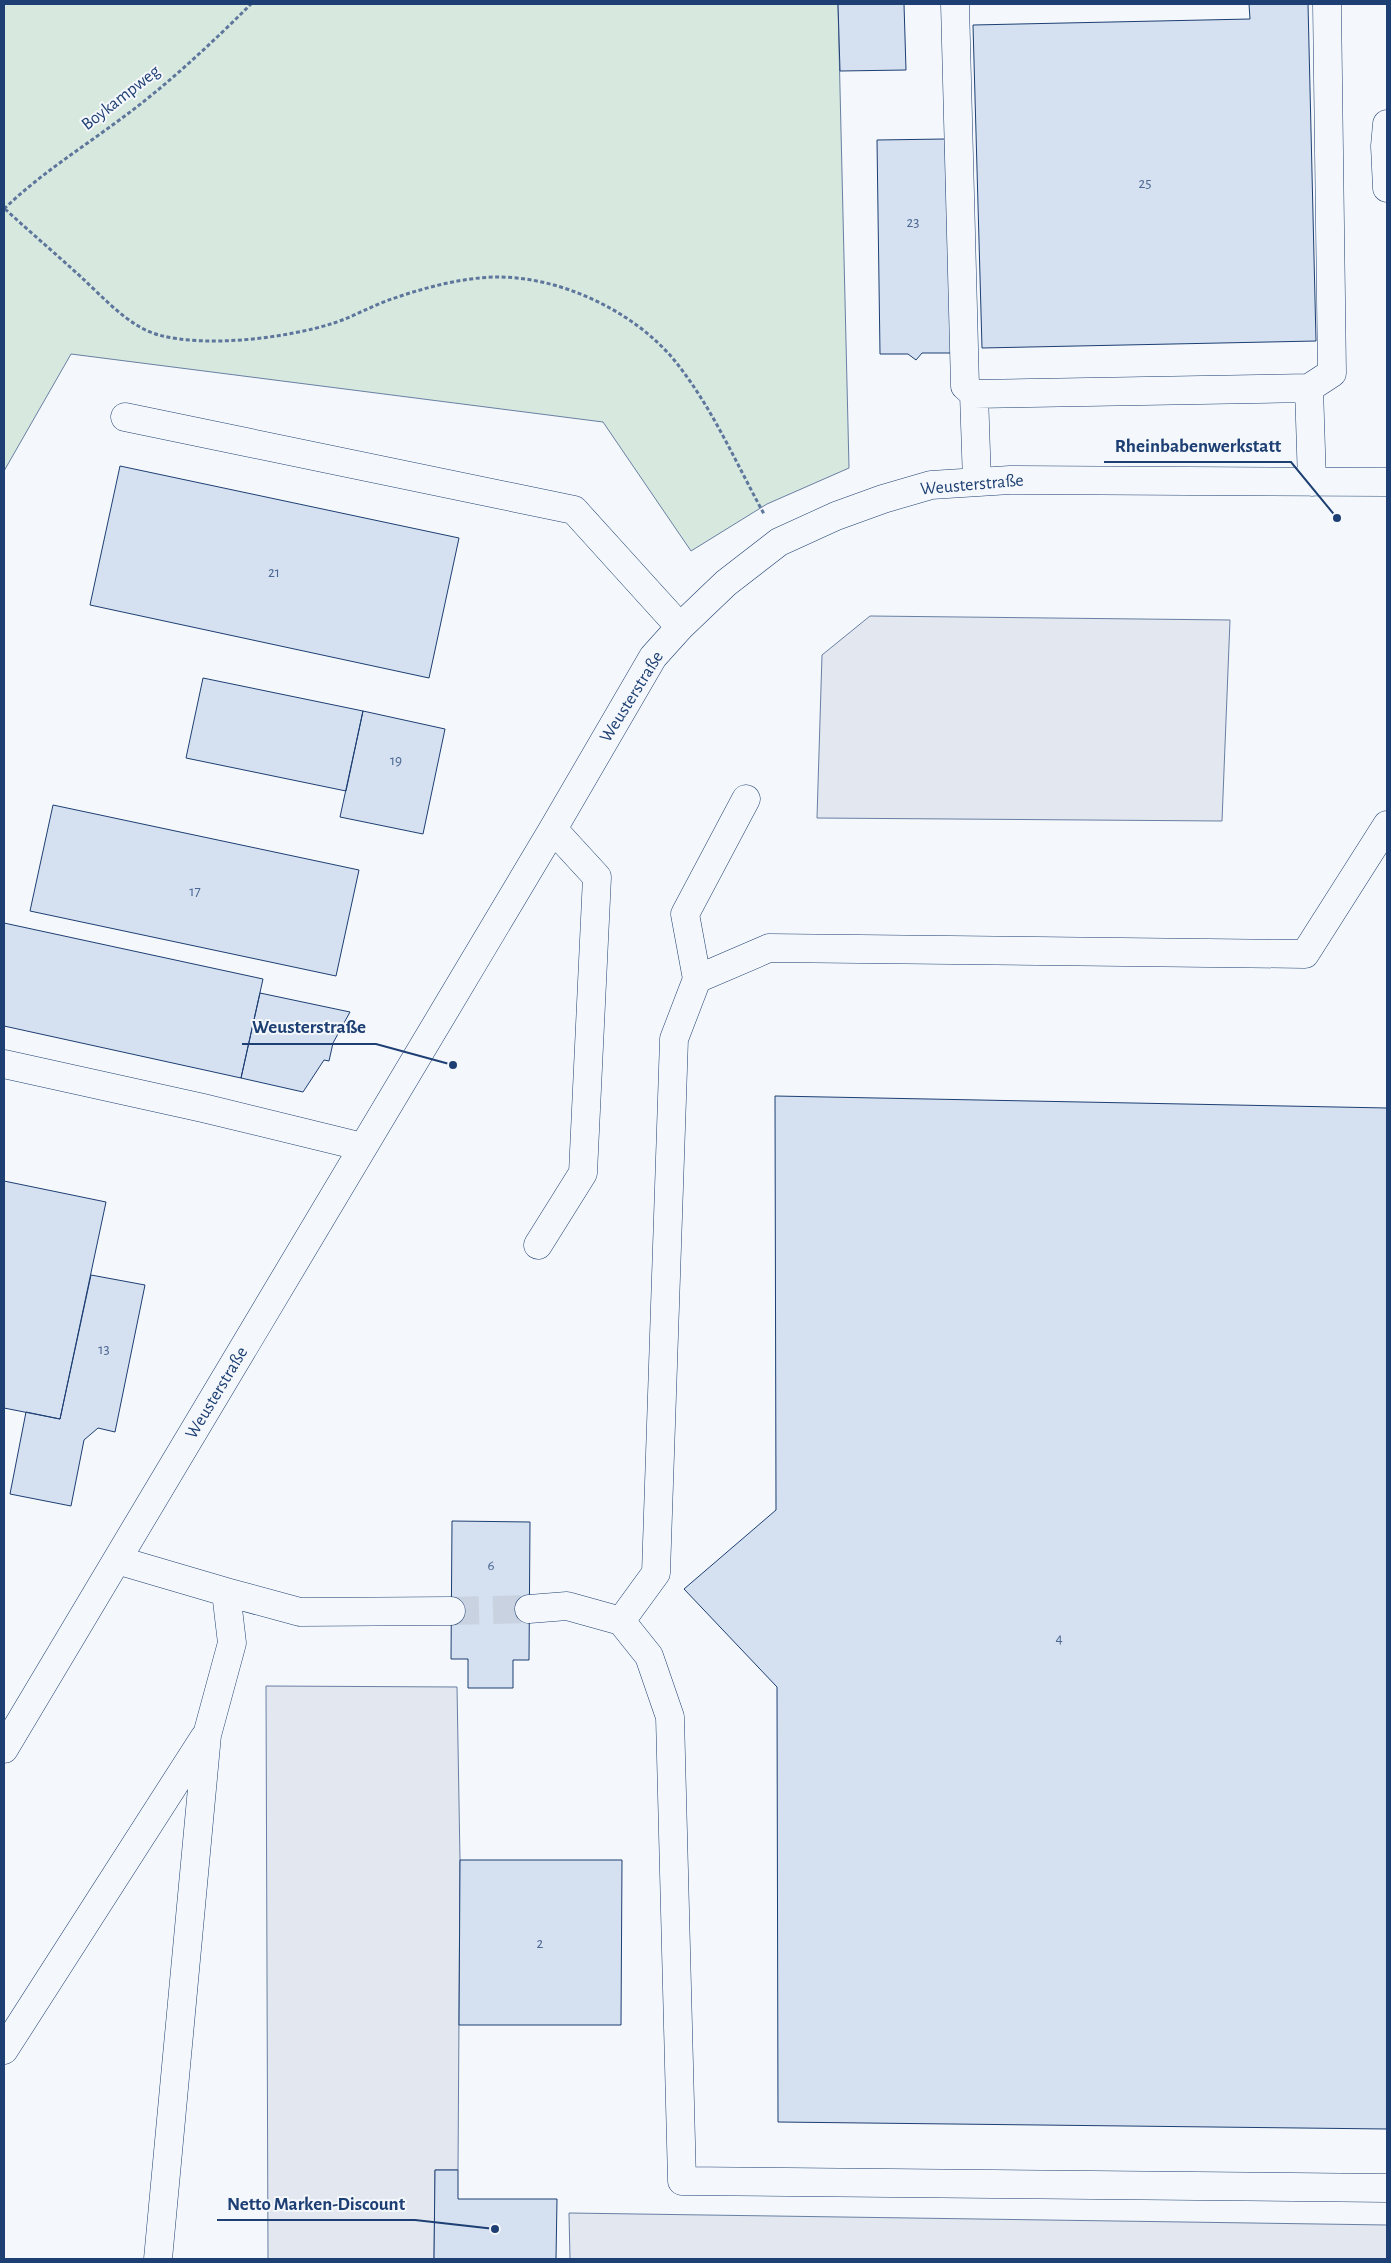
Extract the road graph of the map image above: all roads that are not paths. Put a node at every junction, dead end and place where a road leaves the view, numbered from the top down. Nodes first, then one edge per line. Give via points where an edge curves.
1 (955, 4) edge
2 (1327, 4) edge
3 (1387, 124) edge
4 (1387, 188) edge
5 (1309, 388) junction
6 (974, 394) junction
7 (125, 417) dead end
8 (976, 482) junction
9 (1312, 482) junction
10 (1387, 482) edge
11 (680, 627) junction
12 (746, 799) dead end
13 (1387, 825) edge
14 (553, 829) junction
15 (697, 979) junction
16 (4, 1064) edge
17 (363, 1148) junction
18 (538, 1245) dead end
19 (117, 1560) junction
20 (226, 1592) junction
21 (529, 1608) tunnel mouth
22 (451, 1611) tunnel mouth
23 (621, 1621) junction
24 (206, 1735) junction
25 (4, 1749) edge
26 (4, 2050) edge
27 (1387, 2188) edge
28 (158, 2259) edge

1 - 6 street via 965,386
2 - 5 street via 1332,373
3 - 4 street
5 - 6 street
5 - 9 street
6 - 8 street
7 - 11 street via 574,510
8 - 9 street, Weusterstraße
8 - 11 street, Weusterstraße via 931,485 883,499 780,542 726,583
9 - 10 street, Weusterstraße
11 - 14 street, Weusterstraße via 653,657
12 - 15 street via 685,914
13 - 15 street via 1305,954 770,948
14 - 17 street, Weusterstraße
14 - 18 street via 598,877 582,1173
15 - 23 street via 674,1039 656,1573
16 - 17 street
17 - 19 street, Weusterstraße
19 - 20 street
19 - 25 street, Weusterstraße
20 - 22 street via 300,1612
20 - 24 street via 232,1643
21 - 23 street via 567,1606
23 - 27 street via 649,1656 670,1717 682,2181
24 - 26 street
24 - 28 street

